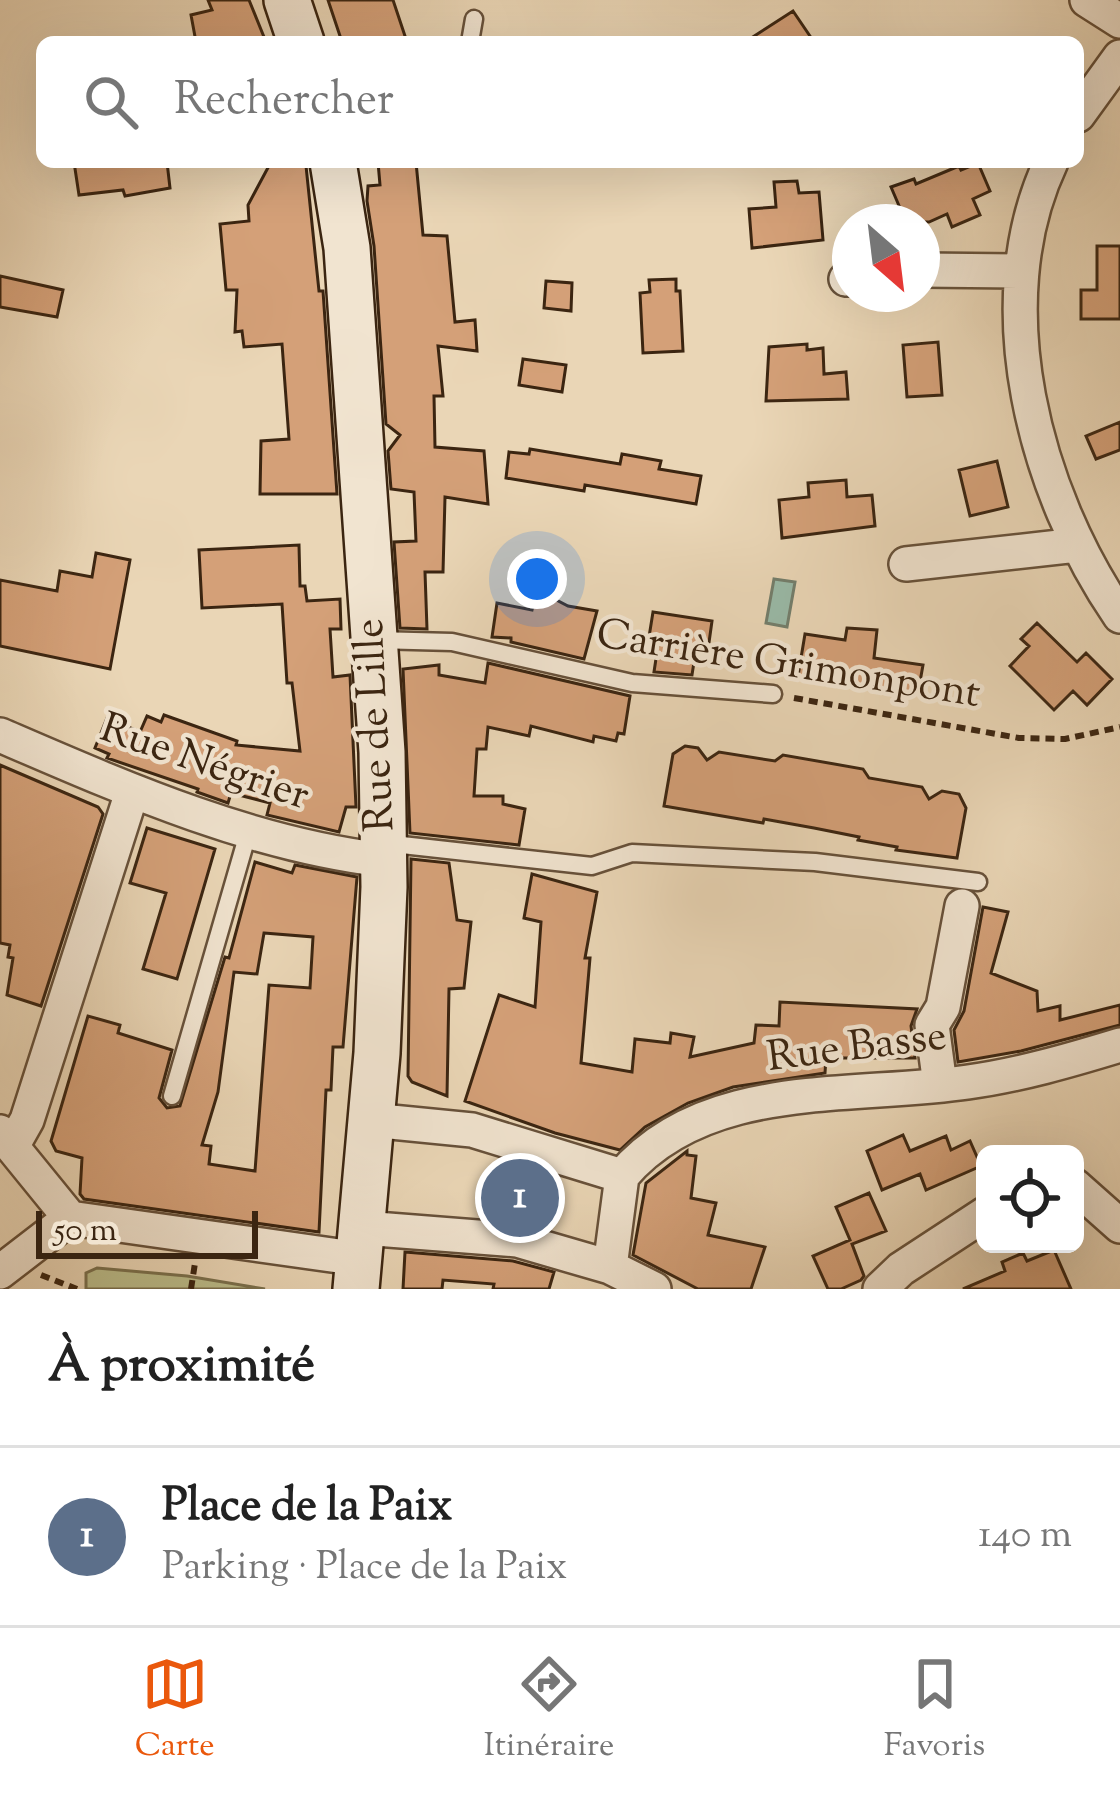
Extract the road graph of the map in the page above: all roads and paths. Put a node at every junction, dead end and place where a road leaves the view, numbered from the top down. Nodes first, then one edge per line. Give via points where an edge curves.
1 (287, 0) edge
2 (1087, 0) edge
3 (474, 19) dead end
4 (1120, 21) edge
5 (299, 36) edge
6 (471, 36) edge
7 (1120, 39) edge
8 (1120, 57) edge
9 (1084, 107) edge
10 (334, 168) edge
11 (1049, 168) edge
12 (940, 270) edge
13 (1022, 271) junction
14 (1077, 545) junction
15 (905, 564) dead end
16 (1120, 616) edge
17 (374, 640) junction
18 (772, 694) joint
19 (1120, 727) edge
20 (0, 735) edge
21 (131, 792) junction
22 (249, 830) junction
23 (383, 851) junction
24 (970, 894) joint
25 (1120, 1045) edge
26 (940, 1085) junction
27 (172, 1096) dead end
28 (371, 1120) junction
29 (7, 1138) edge
30 (622, 1176) junction
31 (1084, 1194) edge
32 (70, 1218) junction
33 (976, 1220) edge
34 (1120, 1226) edge
35 (360, 1258) edge
36 (610, 1267) junction
37 (0, 1272) edge
38 (654, 1289) edge
39 (880, 1289) edge

1 - 5 main road
2 - 4 street
3 - 6 lane
4 - 7 street
8 - 9 street
10 - 17 main road, Rue de Lille via 347,248
11 - 13 street
12 - 13 street
13 - 14 street via 1036,428
14 - 15 street
14 - 16 street
17 - 18 lane, Carrière Grimonpont via 433,639 632,682
17 - 23 main road, Rue de Lille
18 - 19 path, Carrière Grimonpont via 1019,738
20 - 21 street, Rue Négrier
21 - 22 street, Rue Négrier
21 - 29 street via 27,1120
22 - 23 street, Rue Négrier via 310,848
22 - 27 lane
23 - 24 lane via 592,866 632,853 815,862
23 - 28 main road, Rue de Lille
24 - 26 street via 932,1025
25 - 26 street, Rue Basse
26 - 30 street, Rue Basse via 815,1095 705,1117 674,1131
28 - 30 street via 472,1130
28 - 35 main road, Rue de Lille
29 - 32 street
30 - 36 street
31 - 34 street
32 - 35 street
32 - 37 street
33 - 39 street
35 - 36 street via 494,1235
36 - 38 street

